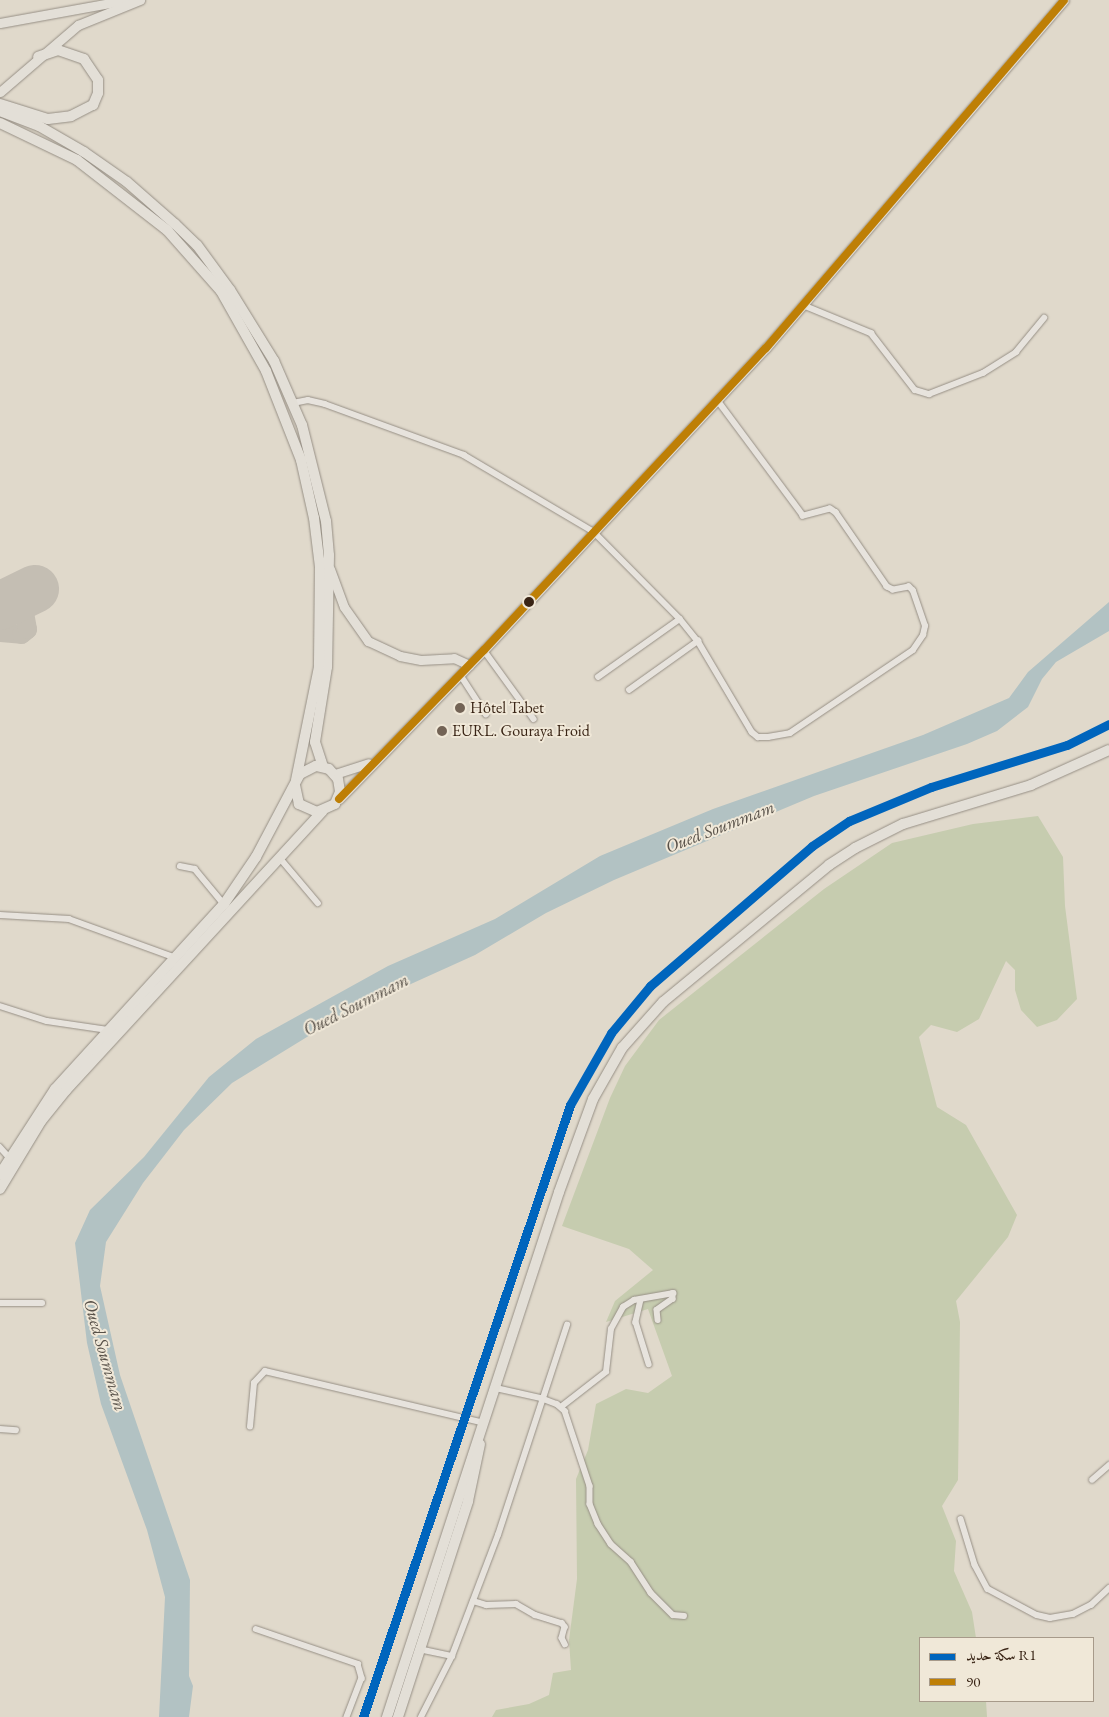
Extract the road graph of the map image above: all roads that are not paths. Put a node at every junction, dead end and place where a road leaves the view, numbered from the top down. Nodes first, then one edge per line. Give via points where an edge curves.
1 (126, 0) edge
2 (140, 0) edge
3 (1064, 0) edge
4 (0, 23) edge
5 (38, 57) junction
6 (3, 89) edge
7 (0, 104) edge
8 (0, 110) edge
9 (34, 116) junction
10 (0, 123) edge
11 (803, 305) junction
12 (1044, 318) dead end
13 (717, 400) junction
14 (293, 403) junction
15 (594, 532) junction
16 (329, 566) junction
17 (680, 619) junction
18 (698, 641) junction
19 (484, 650) junction
20 (469, 665) junction
21 (460, 674) junction
22 (598, 677) dead end
23 (629, 690) dead end
24 (486, 714) dead end
25 (534, 719) dead end
26 (1107, 752) edge
27 (373, 761) junction
28 (323, 767) junction
29 (335, 774) junction
30 (296, 782) junction
31 (339, 799) junction
32 (323, 812) junction
33 (280, 858) junction
34 (180, 866) dead end
35 (318, 903) dead end
36 (224, 904) junction
37 (0, 915) edge
38 (176, 958) junction
39 (0, 1006) edge
40 (109, 1030) junction
41 (0, 1146) edge
42 (9, 1157) junction
43 (0, 1174) edge
44 (0, 1189) edge
45 (641, 1300) junction
46 (0, 1303) edge
47 (42, 1303) dead end
48 (658, 1320) dead end
49 (567, 1325) dead end
50 (649, 1364) dead end
51 (496, 1388) junction
52 (541, 1398) junction
53 (561, 1407) junction
54 (485, 1423) junction
55 (250, 1428) dead end
56 (0, 1429) edge
57 (16, 1430) dead end
58 (480, 1438) junction
59 (1109, 1465) edge
60 (1092, 1480) dead end
61 (961, 1519) dead end
62 (1109, 1588) edge
63 (473, 1601) junction
64 (684, 1616) dead end
65 (256, 1629) dead end
66 (565, 1644) dead end
67 (419, 1649) junction
68 (452, 1656) junction
69 (348, 1717) edge
70 (387, 1717) edge
71 (398, 1717) edge
72 (421, 1717) edge

1 - 4 main road
2 - 5 main road via 78,25
3 - 11 main road
5 - 6 main road
5 - 9 highway via 58,50 84,59 98,80 98,93 93,105 84,112 60,118
7 - 9 highway
8 - 9 highway
8 - 14 highway via 39,126 84,152 127,182 197,245 245,311
10 - 30 highway via 77,160 167,230 221,291 274,389 306,477 320,576 319,667
11 - 12 street via 871,333 914,390 929,394 984,373 1016,352
11 - 13 main road
13 - 15 main road
13 - 18 street via 803,516 830,509 836,512 887,587 913,591 925,626 913,650 790,733 768,737 758,737 752,732
14 - 15 street via 308,400 325,404 464,455
14 - 16 highway via 319,485
15 - 17 street
15 - 19 main road
16 - 20 main road via 344,607 368,641 400,656 421,660 454,658
16 - 28 highway via 326,678 315,742
17 - 18 street
17 - 22 street
18 - 23 street
19 - 20 main road
19 - 25 street
20 - 21 main road
21 - 24 street
21 - 27 main road
26 - 51 highway via 1031,785 933,813 864,842 829,865 647,1018 615,1058 593,1100 559,1192
27 - 29 main road
27 - 31 main road
28 - 29 highway
28 - 30 highway via 310,767
29 - 31 highway via 340,786
30 - 32 highway via 299,804 310,811
30 - 36 highway via 256,857
31 - 32 highway
32 - 33 highway
33 - 35 street
33 - 44 highway via 66,1090 36,1129
34 - 36 street via 195,869
36 - 38 highway
37 - 38 street via 76,921
38 - 40 highway
39 - 40 street via 47,1021
40 - 42 highway via 55,1089
41 - 42 street
42 - 43 highway
45 - 48 street via 674,1294 672,1300 659,1307
45 - 50 street via 636,1322
45 - 53 street via 630,1301 613,1322 606,1372
46 - 47 street
49 - 52 street
51 - 52 street
51 - 54 highway
52 - 53 street
52 - 63 street via 501,1526
53 - 64 street via 575,1437 590,1486 593,1513 601,1529 611,1544 631,1562 642,1584 658,1602 673,1615
54 - 55 street via 265,1371 254,1383
54 - 58 highway
56 - 57 street
58 - 67 highway via 480,1452 468,1501
58 - 70 highway
59 - 60 street
61 - 62 street via 975,1565 988,1590 1037,1615 1050,1618 1073,1614 1091,1605
63 - 66 street via 491,1606 516,1604 535,1615 562,1622
63 - 68 street
65 - 69 street via 358,1664 362,1678
67 - 68 street
67 - 71 highway
68 - 72 street

